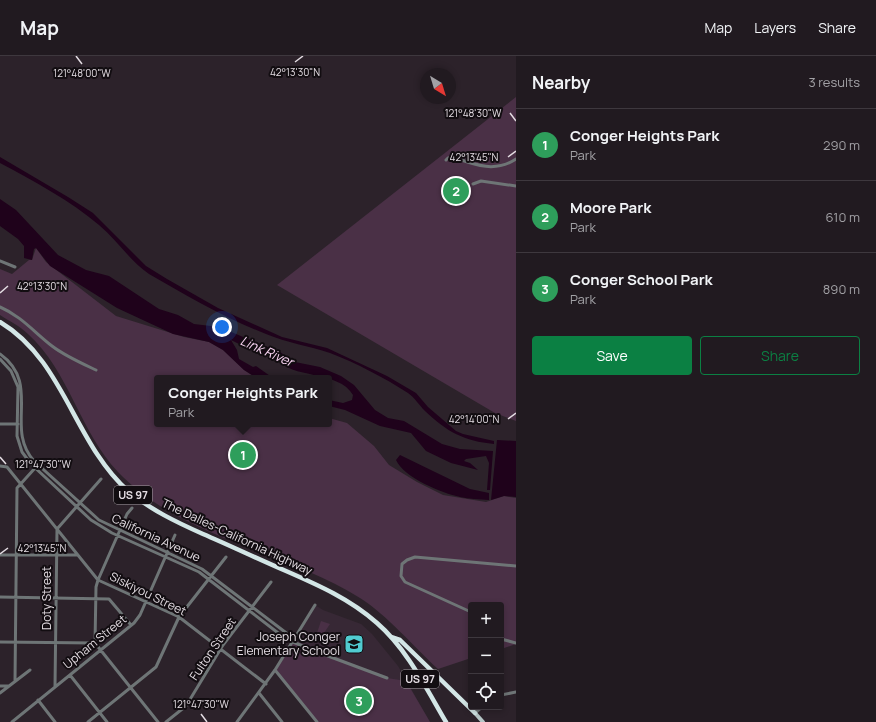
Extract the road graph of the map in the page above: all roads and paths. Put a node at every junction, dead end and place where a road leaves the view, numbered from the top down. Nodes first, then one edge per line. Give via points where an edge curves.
1 (516, 159) edge
2 (446, 160) dead end
3 (473, 184) dead end
4 (516, 186) edge
5 (0, 261) edge
6 (15, 267) dead end
7 (0, 307) edge
8 (0, 322) edge
9 (0, 354) edge
10 (0, 359) edge
11 (96, 370) dead end
12 (0, 424) edge
13 (17, 424) junction
14 (21, 424) junction
15 (0, 466) edge
16 (36, 467) junction
17 (101, 480) dead end
18 (21, 483) junction
19 (80, 504) junction
20 (77, 507) junction
21 (132, 508) dead end
22 (57, 529) junction
23 (120, 532) junction
24 (175, 535) dead end
25 (118, 536) junction
26 (167, 553) junction
27 (0, 555) edge
28 (16, 555) junction
29 (56, 555) junction
30 (77, 555) junction
31 (226, 556) dead end
32 (165, 557) junction
33 (516, 566) edge
34 (210, 577) junction
35 (98, 580) junction
36 (271, 582) dead end
37 (0, 597) edge
38 (14, 598) junction
39 (55, 599) junction
40 (96, 599) junction
41 (145, 600) junction
42 (316, 605) dead end
43 (251, 609) junction
44 (468, 611) edge
45 (179, 617) junction
46 (131, 625) junction
47 (391, 637) junction
48 (292, 640) junction
49 (504, 640) edge
50 (0, 642) edge
51 (14, 642) junction
52 (56, 642) junction
53 (95, 643) junction
54 (516, 643) edge
55 (220, 649) junction
56 (100, 650) junction
57 (30, 670) dead end
58 (276, 670) junction
59 (70, 675) junction
60 (387, 678) dead end
61 (15, 681) junction
62 (266, 684) junction
63 (0, 686) edge
64 (8, 686) junction
65 (55, 686) junction
66 (131, 688) junction
67 (516, 692) edge
68 (0, 693) edge
69 (259, 693) junction
70 (504, 694) edge
71 (38, 700) junction
72 (478, 710) edge
73 (100, 713) junction
74 (475, 713) junction
75 (12, 722) edge
76 (55, 722) edge
77 (88, 722) edge
78 (107, 722) edge
79 (158, 722) edge
80 (166, 722) edge
81 (237, 722) edge
82 (282, 722) edge
83 (317, 722) edge
84 (446, 722) edge
85 (483, 722) edge

1 - 2 street via 500,166 486,168 453,157
3 - 4 street via 481,181
5 - 6 street
7 - 11 street via 14,313 52,345
8 - 47 highway, The Dalles-California Highway / US 97 via 39,356 93,450 134,496 170,519 332,591 363,612
9 - 14 street, California Avenue via 12,364 20,381 23,395
10 - 13 street, California Avenue via 11,371 16,382 19,395
12 - 13 street
13 - 14 street
13 - 16 street, California Avenue via 20,447 25,457
14 - 16 street, California Avenue via 24,446
15 - 18 street via 7,466
16 - 18 street
16 - 19 street, California Avenue
16 - 20 street, California Avenue
17 - 19 street
18 - 22 street
18 - 28 street via 17,488
19 - 20 street
19 - 23 street, California Avenue via 98,520
20 - 22 street
20 - 25 street, California Avenue via 96,524
21 - 23 street
22 - 29 street, Doty Street
22 - 30 street
23 - 25 street
23 - 26 street, California Avenue
24 - 26 street, Upham Street
25 - 32 street, California Avenue
25 - 35 street
26 - 32 street, Upham Street
26 - 34 street, California Avenue via 197,566
27 - 28 street
28 - 29 street
28 - 38 street
29 - 30 street
29 - 39 street, Doty Street
30 - 35 street
31 - 34 street
32 - 34 street, California Avenue
32 - 41 street, Upham Street
33 - 44 street via 415,557 402,564 401,576 405,582
34 - 43 street, California Avenue
34 - 45 street
35 - 40 street
35 - 41 street, Siskiyou Street
36 - 43 street, Fulton Street
37 - 38 street
38 - 39 street
38 - 51 street
39 - 40 street
39 - 52 street, Doty Street
40 - 46 street via 108,599 113,602
40 - 53 street
41 - 45 street, Siskiyou Street
41 - 46 street, Upham Street via 140,615
42 - 48 street
43 - 48 street, California Avenue via 286,638
43 - 55 street, Fulton Street
45 - 55 street, Siskiyou Street
45 - 66 street via 156,667
46 - 56 street, Upham Street
47 - 74 highway via 400,640
47 - 84 highway, The Dalles-California Highway / US 97 via 408,659
48 - 58 street
48 - 60 street, California Avenue
49 - 54 street
50 - 51 street
51 - 52 street
51 - 61 street
52 - 53 street
52 - 65 street, Doty Street
53 - 56 street
55 - 62 street, Siskiyou Street
55 - 80 street, Fulton Street via 186,706
56 - 59 street, Upham Street
56 - 66 street
57 - 61 street
58 - 62 street
58 - 83 street
59 - 65 street, Upham Street
59 - 73 street
61 - 64 street
62 - 69 street
63 - 64 street
64 - 68 street
65 - 71 street, Upham Street
66 - 73 street
66 - 79 street
67 - 70 street
69 - 81 street
69 - 82 street
71 - 75 street, Upham Street
71 - 76 street
72 - 74 street
73 - 77 street
73 - 78 street
74 - 85 main road

